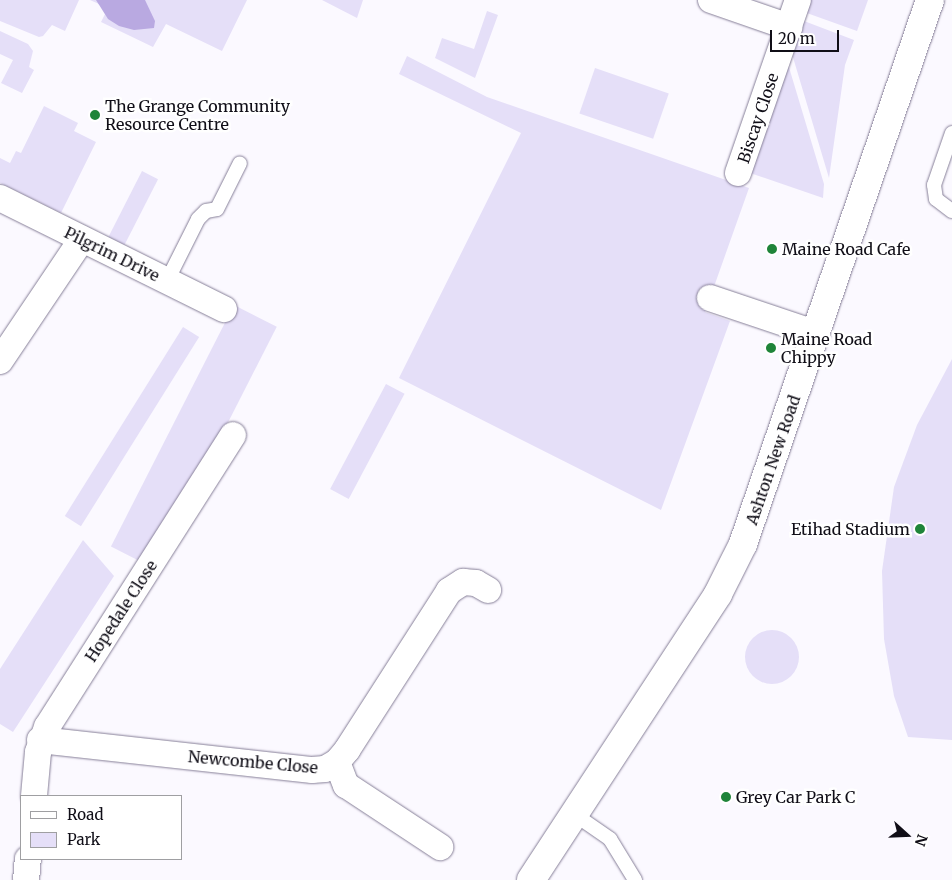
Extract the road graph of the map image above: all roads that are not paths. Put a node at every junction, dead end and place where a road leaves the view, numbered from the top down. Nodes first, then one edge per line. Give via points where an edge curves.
1 (711, 0) edge
2 (798, 0) edge
3 (930, 0) edge
4 (789, 27) junction
5 (952, 133) edge
6 (240, 163) dead end
7 (738, 173) dead end
8 (0, 198) edge
9 (952, 211) edge
10 (82, 239) junction
11 (167, 281) junction
12 (710, 298) dead end
13 (224, 309) dead end
14 (817, 334) junction
15 (0, 361) edge
16 (233, 434) dead end
17 (488, 590) dead end
18 (40, 740) junction
19 (337, 762) junction
20 (34, 795) edge
21 (574, 814) junction
22 (440, 847) dead end
23 (28, 860) edge
24 (26, 880) edge
25 (531, 880) edge
26 (635, 880) edge

1 - 4 street
2 - 4 street, Biscay Close
3 - 14 main road, Ashton New Road
4 - 7 street, Biscay Close
5 - 9 lane via 934,185 936,199
6 - 11 lane via 217,209 206,210 198,219
8 - 10 street, Pilgrim Drive
10 - 11 street, Pilgrim Drive
10 - 15 street
11 - 13 street, Pilgrim Drive
12 - 14 street
14 - 21 main road, Ashton New Road via 734,562 718,594
16 - 18 street, Hopedale Close
17 - 19 street, Newcombe Close via 476,583 463,582 449,590
18 - 19 street, Newcombe Close via 312,770
18 - 20 street, Hopedale Close
19 - 22 street via 346,784
21 - 25 main road, Ashton New Road
21 - 26 lane via 610,839
23 - 24 street

